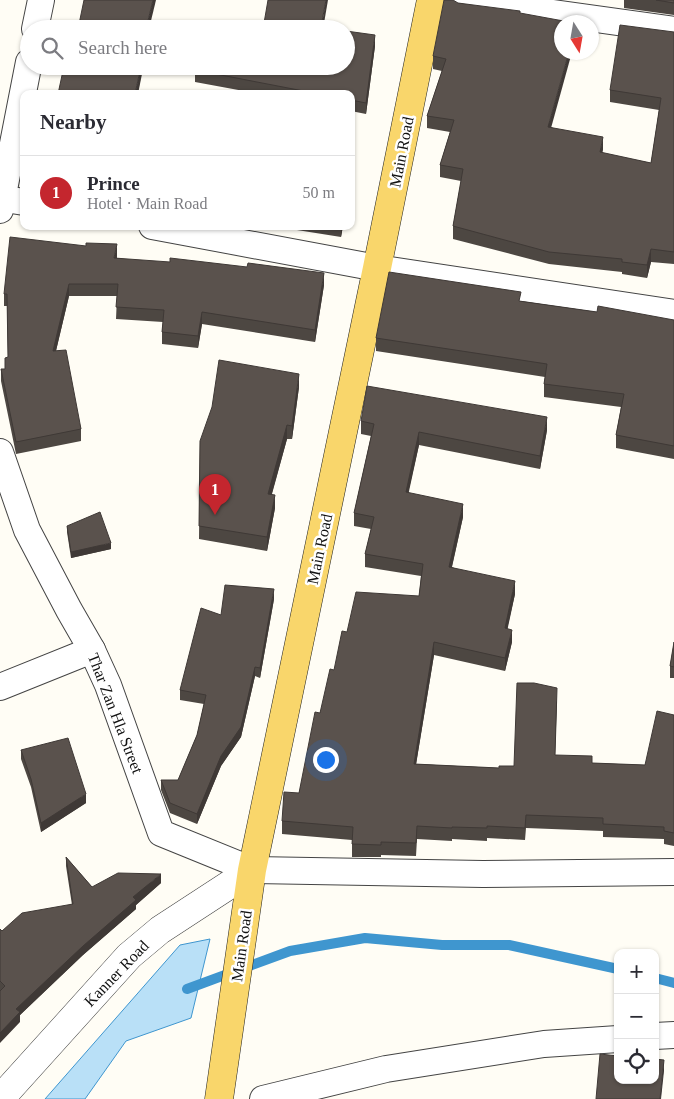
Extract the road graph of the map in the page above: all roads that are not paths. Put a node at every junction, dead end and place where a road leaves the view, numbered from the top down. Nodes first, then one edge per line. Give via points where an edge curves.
1 (41, 0) edge
2 (430, 0) edge
3 (460, 0) edge
4 (38, 20) edge
5 (674, 30) edge
6 (27, 75) edge
7 (24, 90) edge
8 (20, 117) edge
9 (6, 202) edge
10 (174, 230) edge
11 (378, 268) junction
12 (674, 313) edge
13 (0, 452) edge
14 (92, 650) junction
15 (0, 687) edge
16 (252, 870) junction
17 (674, 872) edge
18 (674, 1035) edge
19 (659, 1036) edge
20 (614, 1039) edge
21 (220, 1091) edge
22 (0, 1098) edge
23 (263, 1099) edge

1 - 4 street
2 - 11 main road, Main Road
3 - 5 street
6 - 7 street
8 - 9 street
10 - 11 street
11 - 12 street
11 - 16 main road, Main Road
13 - 14 street, Thar Zan Hla Street via 26,530
14 - 15 street
14 - 16 street, Thar Zan Hla Street via 108,685 160,833
16 - 17 street via 483,874
16 - 21 main road, Main Road
16 - 22 street, Kanner Road via 160,930 129,956
18 - 19 street
20 - 23 street via 544,1044 386,1069

